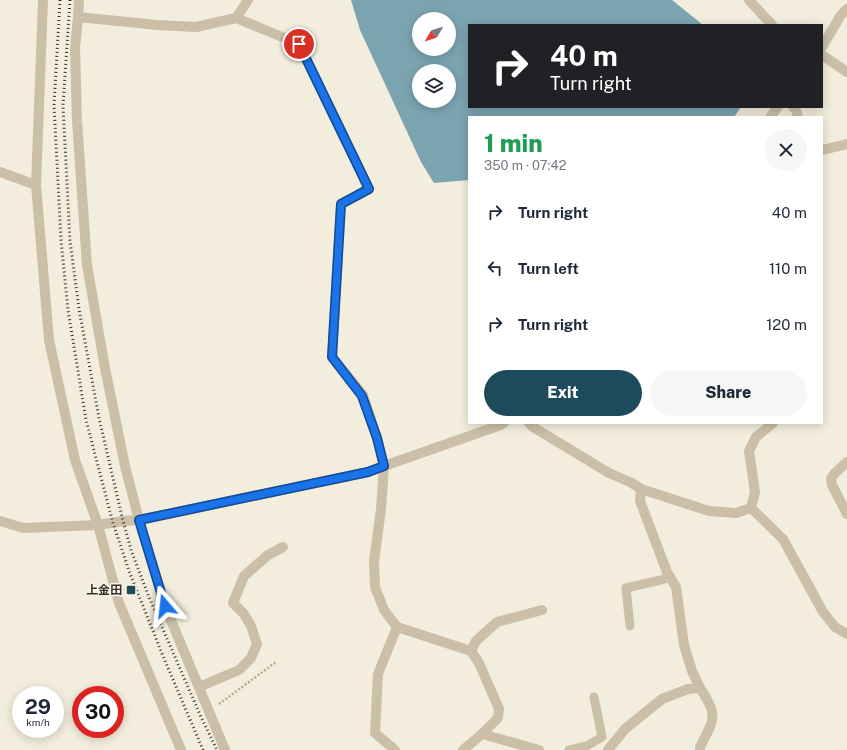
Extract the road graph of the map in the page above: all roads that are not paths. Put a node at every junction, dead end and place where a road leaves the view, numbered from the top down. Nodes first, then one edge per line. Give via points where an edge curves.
1 (43, 0) edge
2 (80, 0) edge
3 (248, 0) edge
4 (749, 0) edge
5 (847, 9) edge
6 (78, 17) junction
7 (236, 18) junction
8 (771, 24) edge
9 (823, 45) edge
10 (823, 56) edge
11 (847, 72) edge
12 (777, 108) edge
13 (771, 116) edge
14 (847, 144) edge
15 (823, 150) edge
16 (0, 172) edge
17 (36, 185) junction
18 (502, 424) edge
19 (530, 424) edge
20 (772, 424) edge
21 (847, 462) edge
22 (384, 466) junction
23 (641, 489) junction
24 (751, 508) junction
25 (847, 514) edge
26 (139, 520) junction
27 (0, 521) edge
28 (98, 525) junction
29 (283, 547) dead end
30 (670, 577) junction
31 (542, 610) dead end
32 (397, 626) junction
33 (630, 626) dead end
34 (847, 634) edge
35 (471, 651) junction
36 (199, 688) junction
37 (700, 688) junction
38 (594, 698) dead end
39 (482, 734) junction
40 (181, 750) edge
41 (225, 750) edge
42 (395, 750) edge
43 (463, 750) edge
44 (539, 750) edge
45 (568, 750) edge
46 (608, 750) edge
47 (700, 750) edge

1 - 17 street
2 - 6 street
3 - 7 street
4 - 8 street
5 - 9 street
6 - 7 street via 196,27
6 - 26 street via 75,48 77,121 86,266 105,368
7 - 22 street via 299,44 369,189 341,204 332,357 362,396
10 - 11 street
12 - 13 street
14 - 15 street
16 - 17 street
17 - 28 street via 49,340 75,460
18 - 22 street
19 - 23 street via 608,473
20 - 24 street via 756,437 749,451 755,492
21 - 25 street via 831,479
22 - 26 street via 368,472
22 - 32 street via 374,561 374,587 384,610
23 - 24 street via 709,511 736,513
23 - 30 street via 640,501
24 - 34 street via 783,539 823,612 835,627
26 - 28 street
26 - 36 street via 165,606
27 - 28 street via 23,528
28 - 40 street via 119,603
29 - 36 street via 268,554 244,576 233,603 244,614 257,644 251,658 239,670
30 - 33 lane via 626,588
30 - 37 street via 676,586 684,645
31 - 35 street via 497,622 476,641
32 - 35 street
32 - 42 street via 378,674 376,733
35 - 39 street via 479,663 498,709 498,718
36 - 41 street
37 - 46 street via 688,689 662,699 625,729
37 - 47 street via 713,712 712,723
38 - 45 lane via 602,737 587,746
39 - 43 street
39 - 44 street

